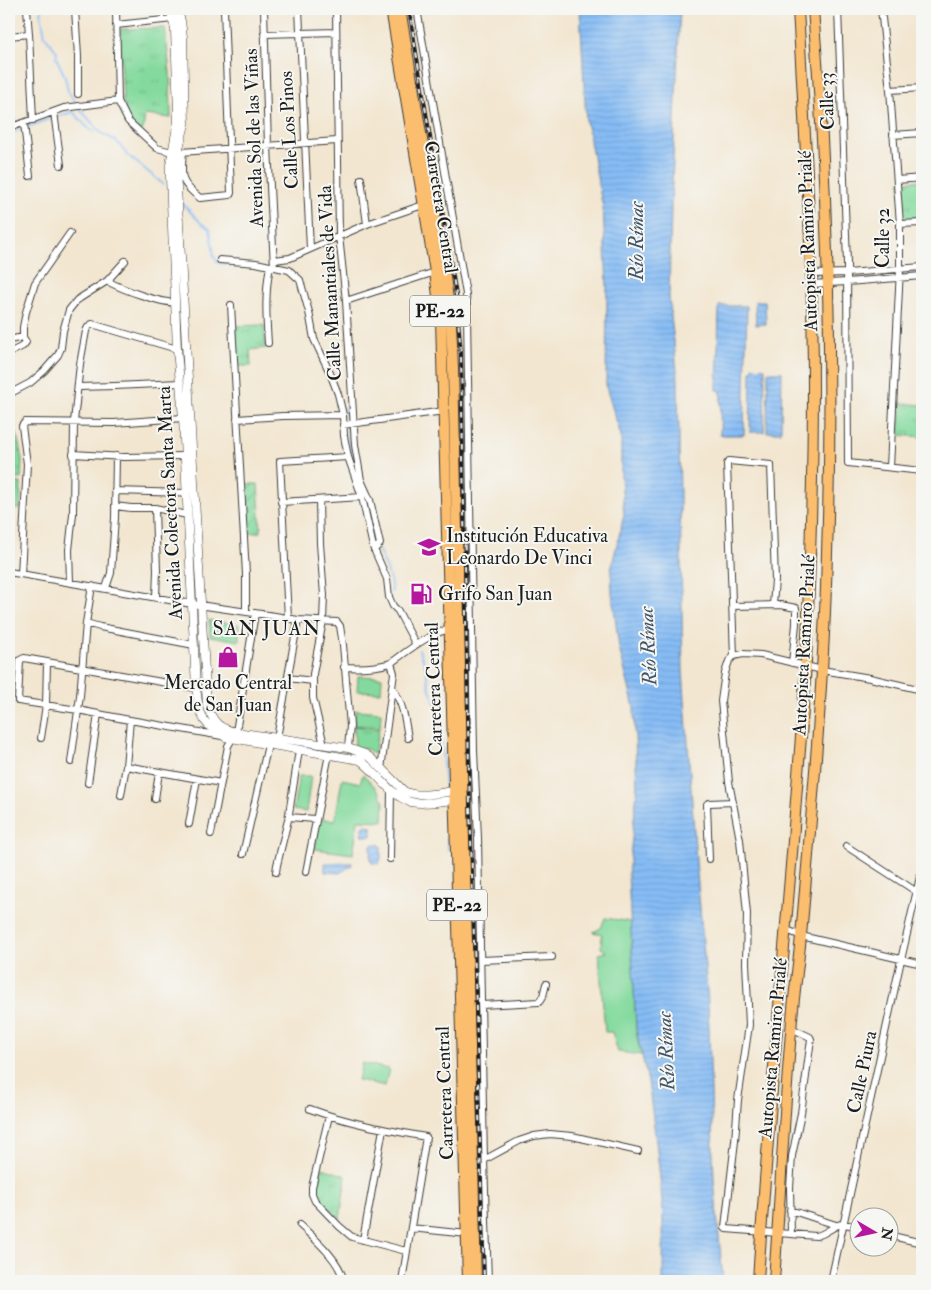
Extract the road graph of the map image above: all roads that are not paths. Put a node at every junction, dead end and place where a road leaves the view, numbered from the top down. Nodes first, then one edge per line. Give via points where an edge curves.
1 (27, 9) edge
2 (75, 9) edge
3 (116, 9) edge
4 (170, 9) edge
5 (177, 9) edge
6 (224, 9) edge
7 (264, 9) edge
8 (299, 9) edge
9 (336, 9) edge
10 (391, 9) edge
11 (400, 9) edge
12 (417, 9) edge
13 (798, 9) edge
14 (813, 9) edge
15 (838, 9) edge
16 (881, 9) edge
17 (173, 19) junction
18 (116, 26) junction
19 (336, 32) junction
20 (29, 34) junction
21 (264, 34) junction
22 (300, 34) junction
23 (9, 36) edge
24 (922, 88) edge
25 (890, 90) junction
26 (78, 94) dead end
27 (118, 101) junction
28 (54, 112) junction
29 (33, 120) junction
30 (24, 123) junction
31 (9, 128) edge
32 (922, 133) edge
33 (893, 135) junction
34 (337, 142) junction
35 (305, 144) junction
36 (268, 146) junction
37 (229, 149) junction
38 (178, 152) junction
39 (61, 165) dead end
40 (30, 176) dead end
41 (922, 178) edge
42 (361, 179) dead end
43 (897, 180) junction
44 (423, 205) junction
45 (922, 223) edge
46 (368, 224) junction
47 (900, 224) junction
48 (70, 232) dead end
49 (339, 236) junction
50 (310, 249) junction
51 (220, 260) dead end
52 (125, 261) dead end
53 (273, 264) junction
54 (922, 267) edge
55 (900, 269) junction
56 (435, 272) junction
57 (848, 273) junction
58 (922, 276) edge
59 (828, 278) junction
60 (811, 279) junction
61 (899, 279) junction
62 (107, 281) junction
63 (848, 282) junction
64 (346, 300) junction
65 (176, 303) junction
66 (230, 305) dead end
67 (23, 337) junction
68 (9, 340) edge
69 (268, 343) dead end
70 (178, 349) junction
71 (9, 353) edge
72 (180, 383) junction
73 (78, 387) junction
74 (9, 394) edge
75 (444, 411) junction
76 (343, 415) junction
77 (182, 418) junction
78 (237, 419) junction
79 (74, 422) junction
80 (353, 423) junction
81 (343, 425) junction
82 (73, 454) junction
83 (116, 456) junction
84 (184, 456) junction
85 (348, 457) junction
86 (890, 467) junction
87 (922, 471) edge
88 (115, 491) junction
89 (186, 493) junction
90 (362, 497) junction
91 (470, 498) junction
92 (319, 500) junction
93 (456, 500) junction
94 (281, 502) junction
95 (115, 506) junction
96 (155, 508) junction
97 (187, 514) junction
98 (374, 550) junction
99 (458, 564) junction
100 (471, 564) junction
101 (9, 572) edge
102 (22, 574) junction
103 (70, 582) junction
104 (92, 586) junction
105 (106, 588) junction
106 (156, 597) junction
107 (192, 604) junction
108 (202, 605) junction
109 (773, 605) junction
110 (732, 606) junction
111 (246, 611) junction
112 (256, 613) junction
113 (288, 618) junction
114 (298, 620) junction
115 (323, 621) junction
116 (86, 623) junction
117 (455, 629) junction
118 (416, 644) junction
119 (194, 645) junction
120 (734, 656) junction
121 (47, 663) junction
122 (391, 663) junction
123 (792, 663) junction
124 (806, 666) junction
125 (82, 667) junction
126 (344, 667) junction
127 (822, 670) junction
128 (288, 678) junction
129 (313, 682) junction
130 (392, 687) junction
131 (196, 688) junction
132 (922, 690) edge
133 (46, 705) junction
134 (78, 710) junction
135 (98, 714) junction
136 (130, 720) junction
137 (231, 736) junction
138 (40, 738) dead end
139 (277, 738) junction
140 (408, 738) dead end
141 (268, 745) junction
142 (324, 746) junction
143 (348, 748) junction
144 (299, 750) junction
145 (329, 754) junction
146 (70, 762) dead end
147 (126, 766) junction
148 (381, 768) junction
149 (159, 772) junction
150 (198, 779) junction
151 (88, 783) dead end
152 (221, 783) junction
153 (391, 790) junction
154 (121, 795) dead end
155 (454, 796) junction
156 (155, 800) dead end
157 (733, 802) junction
158 (289, 817) junction
159 (316, 819) junction
160 (189, 824) dead end
161 (211, 834) dead end
162 (846, 846) dead end
163 (243, 854) dead end
164 (390, 859) dead end
165 (709, 859) dead end
166 (922, 868) edge
167 (276, 872) dead end
168 (306, 872) dead end
169 (917, 892) junction
170 (462, 913) junction
171 (786, 929) junction
172 (800, 936) junction
173 (552, 957) dead end
174 (480, 960) junction
175 (901, 960) junction
176 (922, 964) edge
177 (546, 984) dead end
178 (481, 1005) junction
179 (791, 1028) junction
180 (310, 1109) dead end
181 (330, 1116) junction
182 (382, 1129) junction
183 (638, 1151) dead end
184 (484, 1160) junction
185 (474, 1172) junction
186 (465, 1182) junction
187 (790, 1210) junction
188 (844, 1224) junction
189 (300, 1225) dead end
190 (836, 1225) junction
191 (848, 1225) edge
192 (411, 1228) junction
193 (761, 1232) junction
194 (778, 1233) junction
195 (467, 1234) junction
196 (791, 1234) junction
197 (898, 1237) edge
198 (363, 1240) junction
199 (922, 1243) edge
200 (406, 1251) junction
201 (343, 1281) edge
202 (402, 1281) edge
203 (468, 1281) edge
204 (476, 1281) edge
205 (488, 1281) edge
206 (758, 1281) edge
207 (774, 1281) edge
208 (831, 1281) edge

1 - 20 street
2 - 26 street
3 - 18 street
4 - 17 street, Avenida Colectora Santa Marta
5 - 38 street, Avenida Colectora Santa Marta via 183,37 185,124
6 - 37 street
7 - 21 street, Avenida Sol de las Viñas
8 - 22 street, Calle Los Pinos
9 - 19 street, Calle Manantiales de Vida
10 - 44 highway, Carretera Central / PE-22
11 - 93 highway, Carretera Central / PE-22 via 451,321
12 - 91 street via 466,294
13 - 60 highway, Autopista Ramiro Prialé
14 - 59 highway, Autopista Ramiro Prialé
15 - 57 street, Calle 33
16 - 25 street, Calle 32
17 - 18 street
17 - 38 street, Avenida Colectora Santa Marta
18 - 27 street
19 - 22 street
19 - 34 street, Calle Manantiales de Vida
20 - 23 street
20 - 29 street
21 - 22 street
21 - 36 street, Avenida Sol de las Viñas
22 - 35 street, Calle Los Pinos
24 - 25 street
25 - 33 street, Calle 32
27 - 28 street
27 - 38 street via 128,121 156,148
28 - 29 street
28 - 39 street
29 - 30 street
30 - 31 street
30 - 40 street
32 - 33 street
33 - 43 street, Calle 32
34 - 35 street
34 - 49 street, Calle Manantiales de Vida
35 - 36 street
35 - 50 street, Calle Los Pinos
36 - 37 street
36 - 53 street, Avenida Sol de las Viñas
37 - 38 street
37 - 38 street via 231,193 229,196 200,198 182,179
38 - 65 street, Avenida Colectora Santa Marta via 170,177
38 - 108 street, Avenida Colectora Santa Marta via 178,211
41 - 43 street
42 - 46 street
43 - 47 street, Calle 32
44 - 46 street
44 - 56 highway, Carretera Central / PE-22
45 - 47 street
46 - 49 street
47 - 55 street, Calle 32
48 - 67 street via 35,283
49 - 50 street
49 - 64 street, Calle Manantiales de Vida
50 - 53 street
51 - 53 street
52 - 62 street
53 - 69 street, Avenida Sol de las Viñas via 268,277
53 - 76 street via 289,270 300,280 314,339 338,394
54 - 55 street
55 - 57 street
55 - 61 street, Calle 32
56 - 64 street
56 - 75 highway, Carretera Central / PE-22 via 441,320
57 - 59 street
57 - 63 street, Calle 33
58 - 61 street
59 - 60 street
59 - 63 street
59 - 127 highway, Autopista Ramiro Prialé via 830,421
60 - 124 highway, Autopista Ramiro Prialé via 812,494
61 - 63 street
61 - 86 street, Calle 32
62 - 65 street via 129,291
62 - 74 street via 77,300 69,310 58,355 30,383
63 - 86 street, Calle 33 via 848,463
64 - 80 street, Calle Manantiales de Vida
65 - 70 street, Avenida Colectora Santa Marta
66 - 78 street
67 - 68 street
67 - 71 street via 26,342 23,346
70 - 72 street, Avenida Colectora Santa Marta
70 - 73 street via 92,324 86,331
72 - 73 street
72 - 77 street, Avenida Colectora Santa Marta
73 - 79 street
75 - 80 street
75 - 117 highway, Carretera Central / PE-22
76 - 78 street
76 - 81 street
77 - 79 street
77 - 84 street, Avenida Colectora Santa Marta
78 - 111 street
79 - 82 street
79 - 102 street via 25,422 22,426 27,464
80 - 81 street
80 - 98 street, Calle Manantiales de Vida via 361,480 370,500 380,544
81 - 85 street
82 - 83 street
82 - 103 street
83 - 84 street
83 - 88 street
84 - 89 street, Avenida Colectora Santa Marta
85 - 90 street
85 - 94 street via 280,461
86 - 87 street
88 - 89 street
88 - 95 street
89 - 97 street, Avenida Colectora Santa Marta
90 - 92 street
90 - 98 street
91 - 93 street
91 - 100 street
92 - 94 street
92 - 115 street
93 - 99 highway, Carretera Central / PE-22
94 - 113 street
95 - 96 street
95 - 105 street via 111,573
96 - 97 street
96 - 106 street
97 - 107 street, Avenida Colectora Santa Marta
98 - 118 street via 387,579 393,606
99 - 100 street
99 - 117 highway, Carretera Central / PE-22
100 - 174 street
101 - 102 street
102 - 103 street
103 - 104 street
104 - 105 street
104 - 116 street
105 - 106 street
106 - 107 street
107 - 108 street
107 - 119 street, Avenida Colectora Santa Marta
108 - 111 street
108 - 137 street, Avenida Colectora Santa Marta via 207,706 217,724
109 - 110 street
109 - 110 street via 771,465 729,461
109 - 123 street via 796,608
110 - 120 street
111 - 112 street
112 - 113 street
112 - 137 street
113 - 114 street
114 - 115 street
114 - 128 street
115 - 126 street via 337,622 340,626
115 - 129 street
116 - 119 street
116 - 125 street
117 - 118 street
117 - 155 highway, Carretera Central / PE-22
117 - 170 highway, Carretera Central / PE-22
118 - 122 street
119 - 131 street, Avenida Colectora Santa Marta
120 - 123 street via 752,654
120 - 157 street via 725,673 721,701
121 - 125 street
121 - 133 street
121 - 133 street via 20,660 18,687 18,701
122 - 126 street via 363,668
122 - 130 street via 394,673
123 - 124 street
124 - 127 street
124 - 171 highway, Autopista Ramiro Prialé
125 - 131 street
125 - 134 street
126 - 143 street via 350,726
127 - 132 street
127 - 172 highway, Autopista Ramiro Prialé
128 - 129 street
128 - 139 street
129 - 142 street via 313,698
130 - 140 street via 399,697
130 - 148 street
131 - 137 street, Avenida Colectora Santa Marta via 204,720 210,727
133 - 134 street
133 - 138 street
134 - 135 street
134 - 146 street
135 - 136 street
135 - 151 street
136 - 137 street
136 - 147 street
137 - 139 street, Avenida Colectora Santa Marta
137 - 141 street, Avenida Colectora Santa Marta
137 - 152 street
139 - 142 street, Avenida Colectora Santa Marta
141 - 144 street, Avenida Colectora Santa Marta
141 - 163 street
142 - 143 street, Avenida Colectora Santa Marta
143 - 148 street, Avenida Colectora Santa Marta via 365,754
144 - 145 street, Avenida Colectora Santa Marta
144 - 158 street
145 - 153 street, Avenida Colectora Santa Marta via 360,760
145 - 159 street
147 - 149 street
147 - 154 street
148 - 155 street, Avenida Colectora Santa Marta via 410,794
149 - 150 street
149 - 156 street
150 - 152 street
150 - 160 street
152 - 161 street
153 - 155 street, Avenida Colectora Santa Marta via 402,799 422,803
153 - 164 street
155 - 170 highway, Carretera Central / PE-22
157 - 165 street via 707,804
157 - 193 street via 747,914 749,1025 725,1227
158 - 159 street
158 - 167 street
159 - 168 street
162 - 169 street
166 - 169 street, Calle Piura
169 - 175 street, Calle Piura
170 - 185 highway, Carretera Central / PE-22
170 - 186 highway, Carretera Central / PE-22
171 - 172 street
171 - 193 highway, Autopista Ramiro Prialé
172 - 175 street
172 - 179 highway, Autopista Ramiro Prialé
173 - 174 street
174 - 178 street
175 - 176 street
175 - 188 street, Calle Piura
177 - 178 street via 539,1002
178 - 184 street
179 - 187 street via 811,1039 792,1156
179 - 194 highway, Autopista Ramiro Prialé
180 - 181 street
181 - 182 street
181 - 198 street via 312,1194 339,1226 352,1237
182 - 192 street via 426,1137
182 - 198 street
183 - 184 street via 550,1134 519,1141
184 - 185 street
184 - 205 street
185 - 186 street
185 - 204 highway, Carretera Central / PE-22
186 - 195 highway, Carretera Central / PE-22
187 - 190 street
187 - 196 street
188 - 190 street
188 - 191 street
188 - 208 street, Calle Piura
189 - 201 street via 338,1267
190 - 196 street via 823,1235
192 - 195 street
192 - 200 street
193 - 194 street
193 - 206 highway, Autopista Ramiro Prialé
194 - 196 street
194 - 207 highway, Autopista Ramiro Prialé
195 - 203 highway, Carretera Central / PE-22
197 - 199 street
198 - 200 street
200 - 202 street

